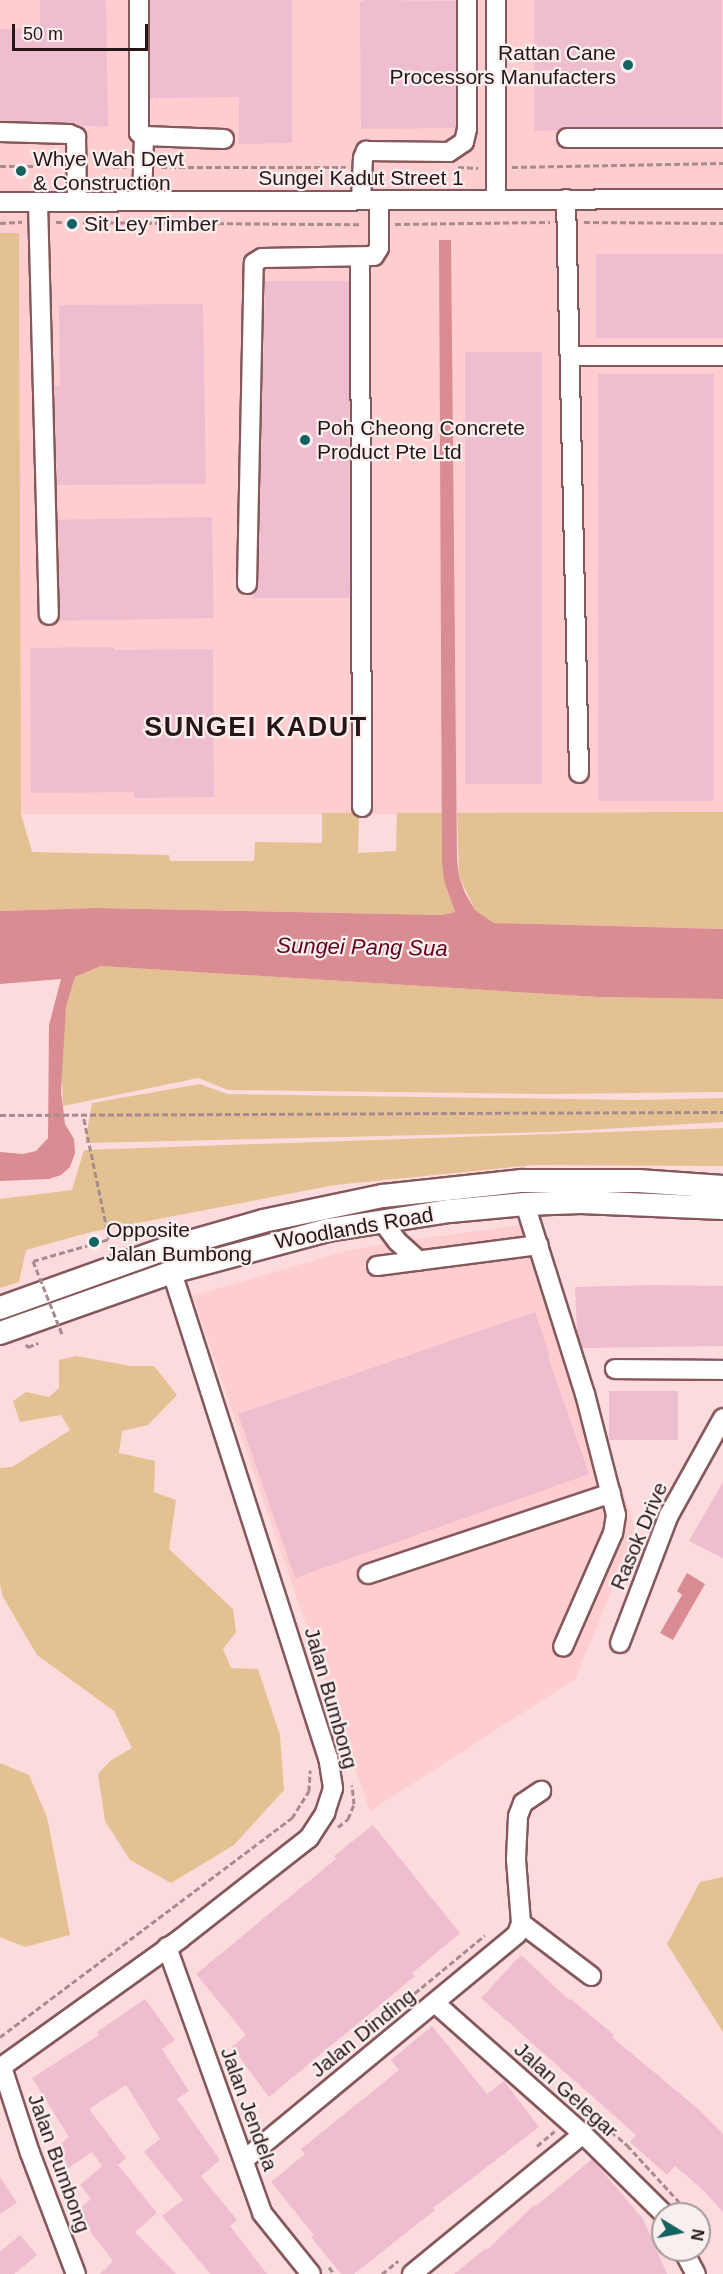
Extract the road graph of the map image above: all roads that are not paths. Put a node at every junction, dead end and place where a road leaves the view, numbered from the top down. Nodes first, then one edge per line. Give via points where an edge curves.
1 (139, 0) edge
2 (467, 0) edge
3 (496, 0) edge
4 (0, 132) edge
5 (144, 136) junction
6 (567, 138) dead end
7 (723, 138) edge
8 (224, 139) dead end
9 (566, 199) junction
10 (723, 199) edge
11 (370, 200) junction
12 (496, 200) junction
13 (76, 201) junction
14 (142, 201) junction
15 (0, 202) edge
16 (38, 202) junction
17 (360, 258) junction
18 (570, 356) junction
19 (723, 356) edge
20 (723, 374) edge
21 (248, 584) dead end
22 (49, 615) dead end
23 (579, 773) dead end
24 (362, 807) dead end
25 (723, 1187) edge
26 (525, 1204) junction
27 (723, 1208) edge
28 (382, 1221) junction
29 (539, 1245) junction
30 (419, 1261) junction
31 (377, 1266) dead end
32 (172, 1272) junction
33 (0, 1308) edge
34 (0, 1333) edge
35 (615, 1369) dead end
36 (723, 1370) edge
37 (723, 1418) edge
38 (611, 1493) junction
39 (368, 1574) dead end
40 (620, 1643) dead end
41 (563, 1647) dead end
42 (542, 1791) dead end
43 (522, 1923) junction
44 (167, 1947) junction
45 (591, 1976) dead end
46 (435, 2003) junction
47 (1, 2068) edge
48 (583, 2134) junction
49 (244, 2160) junction
50 (651, 2202) edge
51 (76, 2274) edge
52 (311, 2274) edge
53 (412, 2274) edge

1 - 5 street via 137,130
2 - 11 street via 464,142 449,152 366,151 363,158
3 - 12 street
4 - 13 street via 76,137
5 - 8 street
5 - 14 street
6 - 7 street
9 - 10 street, Sungei Kadut Street 1
9 - 12 street, Sungei Kadut Street 1
9 - 18 street
11 - 12 street, Sungei Kadut Street 1
11 - 14 street, Sungei Kadut Street 1
11 - 17 street via 379,225 377,252
13 - 14 street, Sungei Kadut Street 1
13 - 16 street, Sungei Kadut Street 1
15 - 16 street, Sungei Kadut Street 1
16 - 22 street
17 - 21 street via 262,258 254,263
17 - 24 street
18 - 19 street
18 - 23 street
19 - 20 street
25 - 33 main road, Woodlands Road via 522,1181 384,1196 273,1218 165,1249
26 - 27 main road, Woodlands Road via 602,1202
26 - 28 main road, Woodlands Road
26 - 29 street
28 - 30 street
28 - 32 main road, Woodlands Road via 270,1243
29 - 30 street
29 - 38 street
30 - 31 street
32 - 34 main road, Woodlands Road
32 - 44 street, Jalan Bumbong via 328,1758 333,1788 325,1813 309,1838
35 - 36 street
37 - 40 street, Rasok Drive via 669,1515
38 - 39 street
38 - 41 street via 616,1515 613,1533
42 - 43 street via 523,1803 518,1816 516,1858
43 - 45 street
43 - 46 street, Jalan Dinding via 510,1941
44 - 47 street, Jalan Bumbong
44 - 49 street, Jalan Jendela
46 - 48 street, Jalan Gelegar
46 - 49 street, Jalan Dinding
47 - 51 street, Jalan Bumbong
48 - 50 street, Jalan Gelegar
48 - 53 street
49 - 52 street, Jalan Jendela via 262,2212

